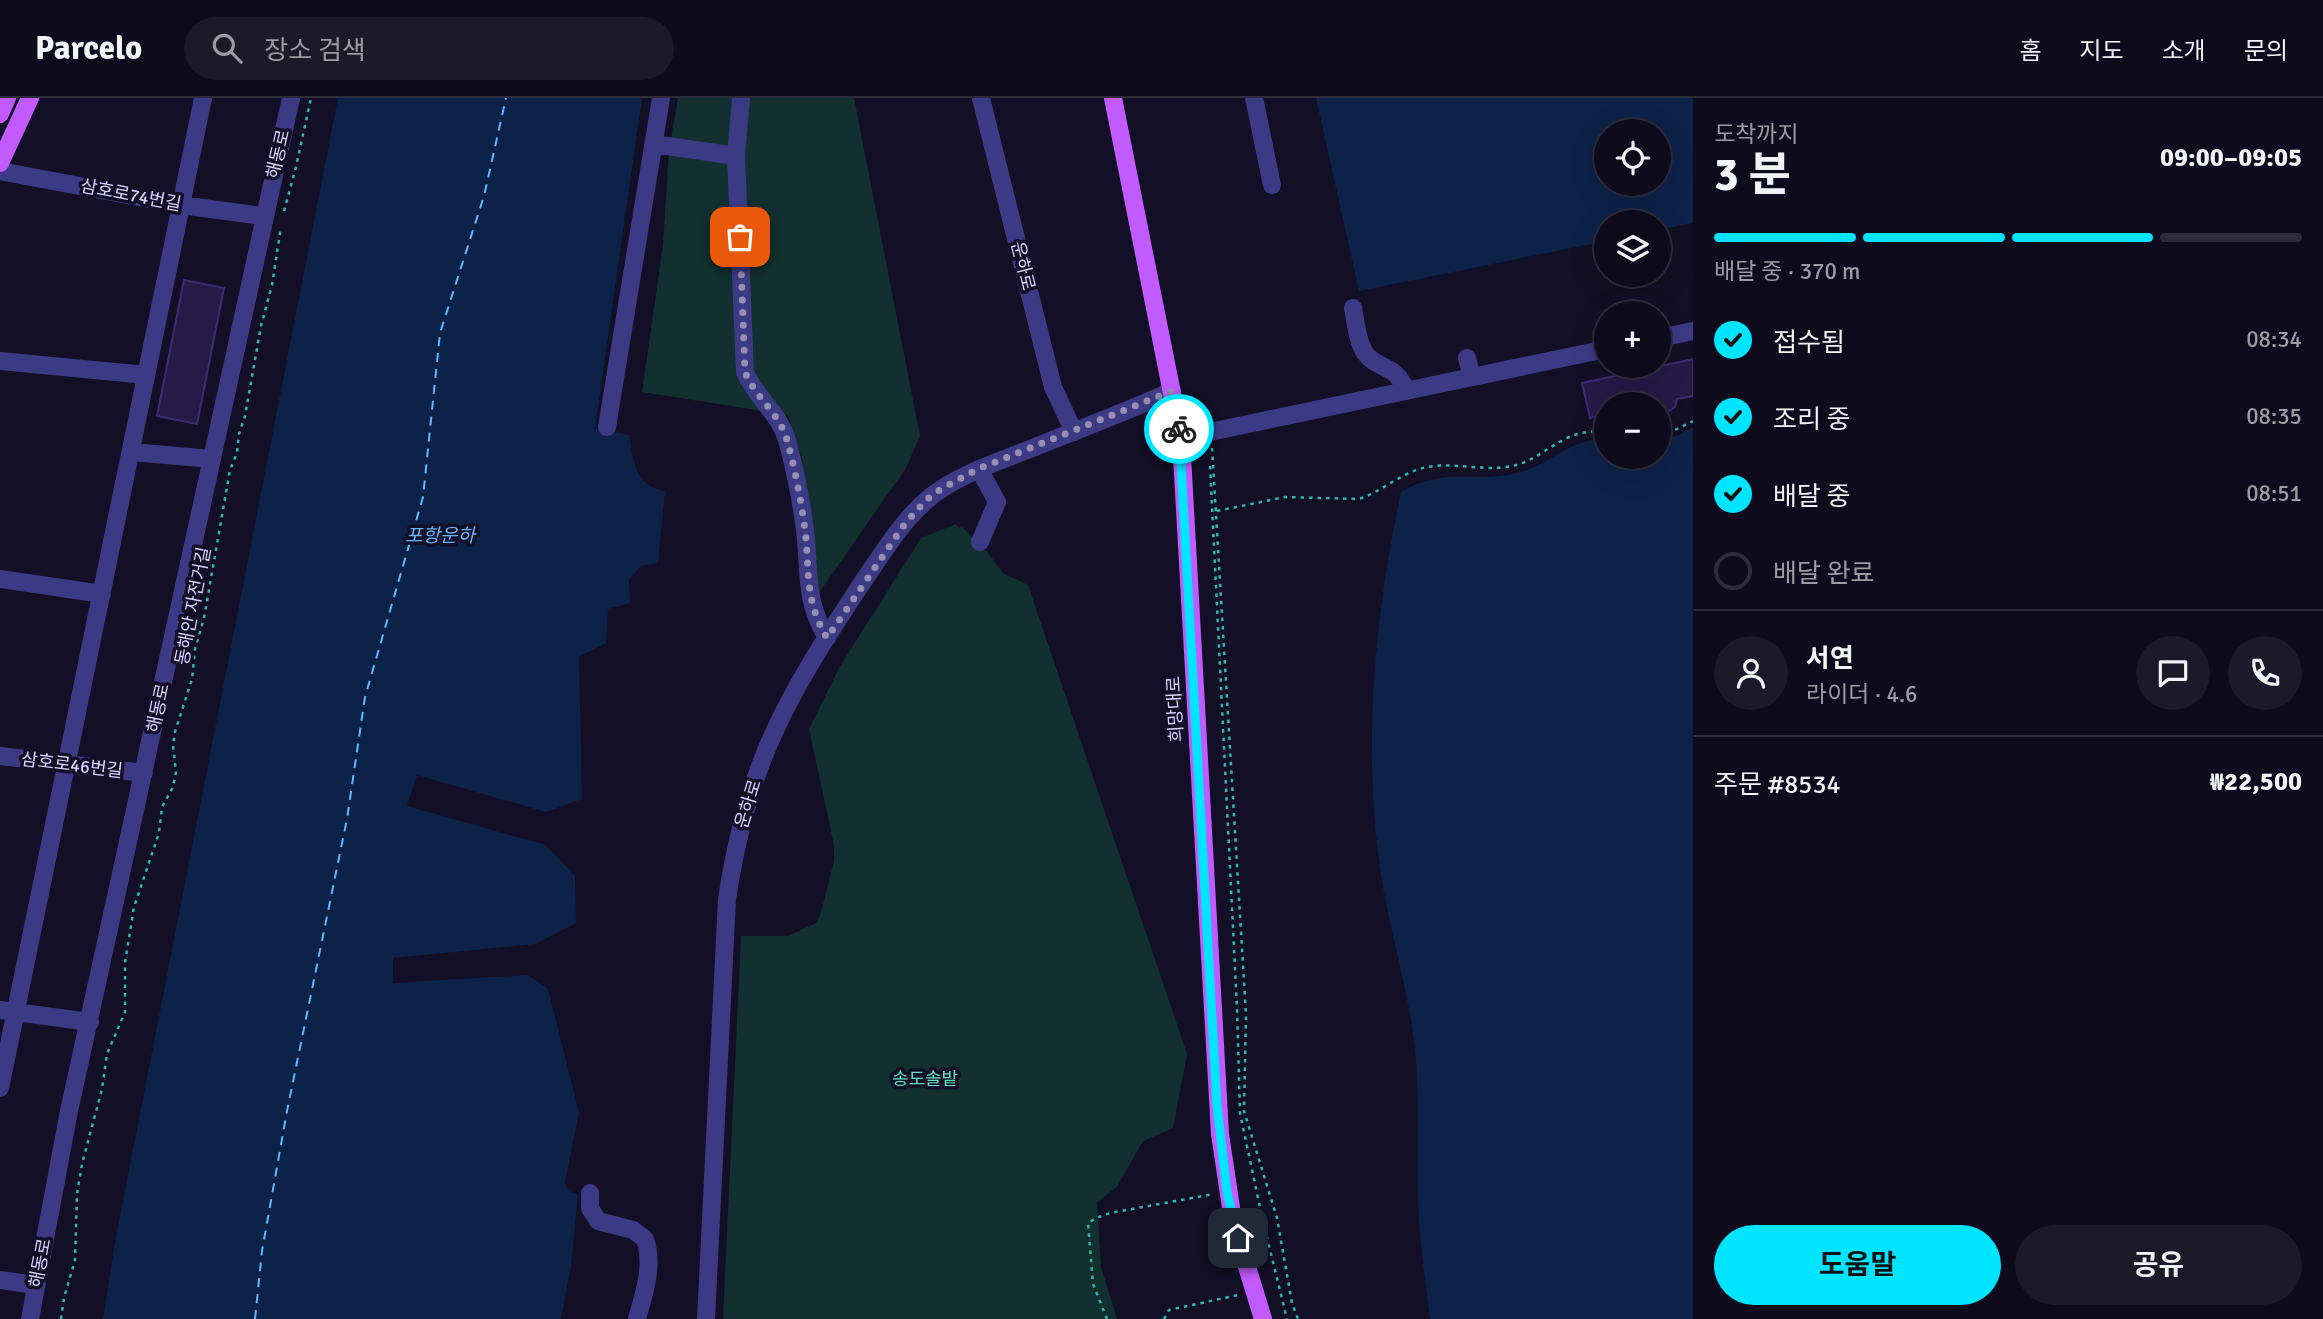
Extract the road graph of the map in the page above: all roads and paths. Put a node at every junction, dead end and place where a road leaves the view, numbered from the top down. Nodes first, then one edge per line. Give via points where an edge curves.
1 (8, 98) edge
2 (30, 98) edge
3 (203, 98) edge
4 (291, 98) edge
5 (311, 98) edge
6 (661, 98) edge
7 (741, 98) edge
8 (981, 98) edge
9 (1113, 98) edge
10 (1254, 98) edge
11 (0, 114) edge
12 (654, 144) junction
13 (736, 156) junction
14 (0, 163) edge
15 (0, 171) edge
16 (1272, 184) dead end
17 (181, 205) junction
18 (263, 216) junction
19 (1353, 308) dead end
20 (1693, 331) edge
21 (1671, 336) edge
22 (1594, 352) edge
23 (1467, 358) dead end
24 (0, 361) edge
25 (146, 375) junction
26 (1472, 377) junction
27 (1172, 391) junction
28 (1406, 391) junction
29 (1693, 421) edge
30 (607, 427) dead end
31 (1074, 432) junction
32 (1594, 432) edge
33 (1671, 432) edge
34 (1181, 438) junction
35 (1212, 448) dead end
36 (131, 452) junction
37 (212, 459) junction
38 (1210, 466) dead end
39 (978, 469) junction
40 (1217, 511) junction
41 (980, 542) dead end
42 (0, 579) edge
43 (102, 594) junction
44 (827, 638) junction
45 (0, 756) edge
46 (66, 764) junction
47 (144, 773) junction
48 (8, 1012) edge
49 (90, 1022) junction
50 (0, 1088) edge
51 (1227, 1192) junction
52 (590, 1193) dead end
53 (0, 1280) edge
54 (36, 1284) junction
55 (1254, 1292) junction
56 (30, 1319) edge
57 (61, 1319) edge
58 (637, 1319) edge
59 (706, 1319) edge
60 (1107, 1319) edge
61 (1164, 1319) edge
62 (1263, 1319) edge
63 (1287, 1319) edge
64 (1298, 1319) edge

1 - 11 main road
2 - 14 main road
3 - 17 street
4 - 18 street, 해동로
5 - 57 path, 동해안 자전거길 via 230,470 192,679 175,732 173,787 162,807 159,833 127,940 124,1012 107,1054 82,1164 75,1260
6 - 12 street
7 - 13 street
8 - 31 street, 운하로 via 1053,387
9 - 27 main road, 희망대로
10 - 16 street
12 - 13 street
12 - 30 street
13 - 44 street via 745,372 787,440 805,530 810,598
15 - 17 street, 삼호로74번길
17 - 18 street, 삼호로74번길
17 - 25 street
18 - 37 street, 해동로
19 - 28 street via 1366,354 1398,375
20 - 21 street
22 - 26 street
23 - 26 street
24 - 25 street
25 - 36 street
26 - 28 street
27 - 31 street, 운하로
27 - 34 main road, 희망대로
28 - 34 street
29 - 33 path
31 - 39 street, 운하로
32 - 40 path via 1566,438 1514,466 1443,465 1415,470 1359,499 1285,497
34 - 51 main road, 희망대로 via 1217,1106
35 - 40 path
36 - 37 street
36 - 43 street
37 - 47 street, 해동로
38 - 63 path via 1240,1113
39 - 41 street via 997,502
39 - 44 street, 운하로 via 941,489 915,512
40 - 64 path via 1247,1015 1244,1111 1277,1218
42 - 43 street
43 - 46 street
44 - 59 street, 운하로 via 768,747 734,855 726,925
45 - 46 street, 삼호로46번길
46 - 47 street, 삼호로46번길
46 - 48 street
47 - 49 street, 해동로
48 - 49 street
48 - 50 street
49 - 54 street, 해동로
51 - 55 main road, 희망대로
51 - 60 path via 1110,1213 1088,1223 1093,1284
52 - 58 street via 590,1208 598,1221 633,1230 645,1240 649,1258
53 - 54 street
54 - 56 street, 해동로
55 - 61 path via 1169,1310
55 - 62 main road, 희망대로

